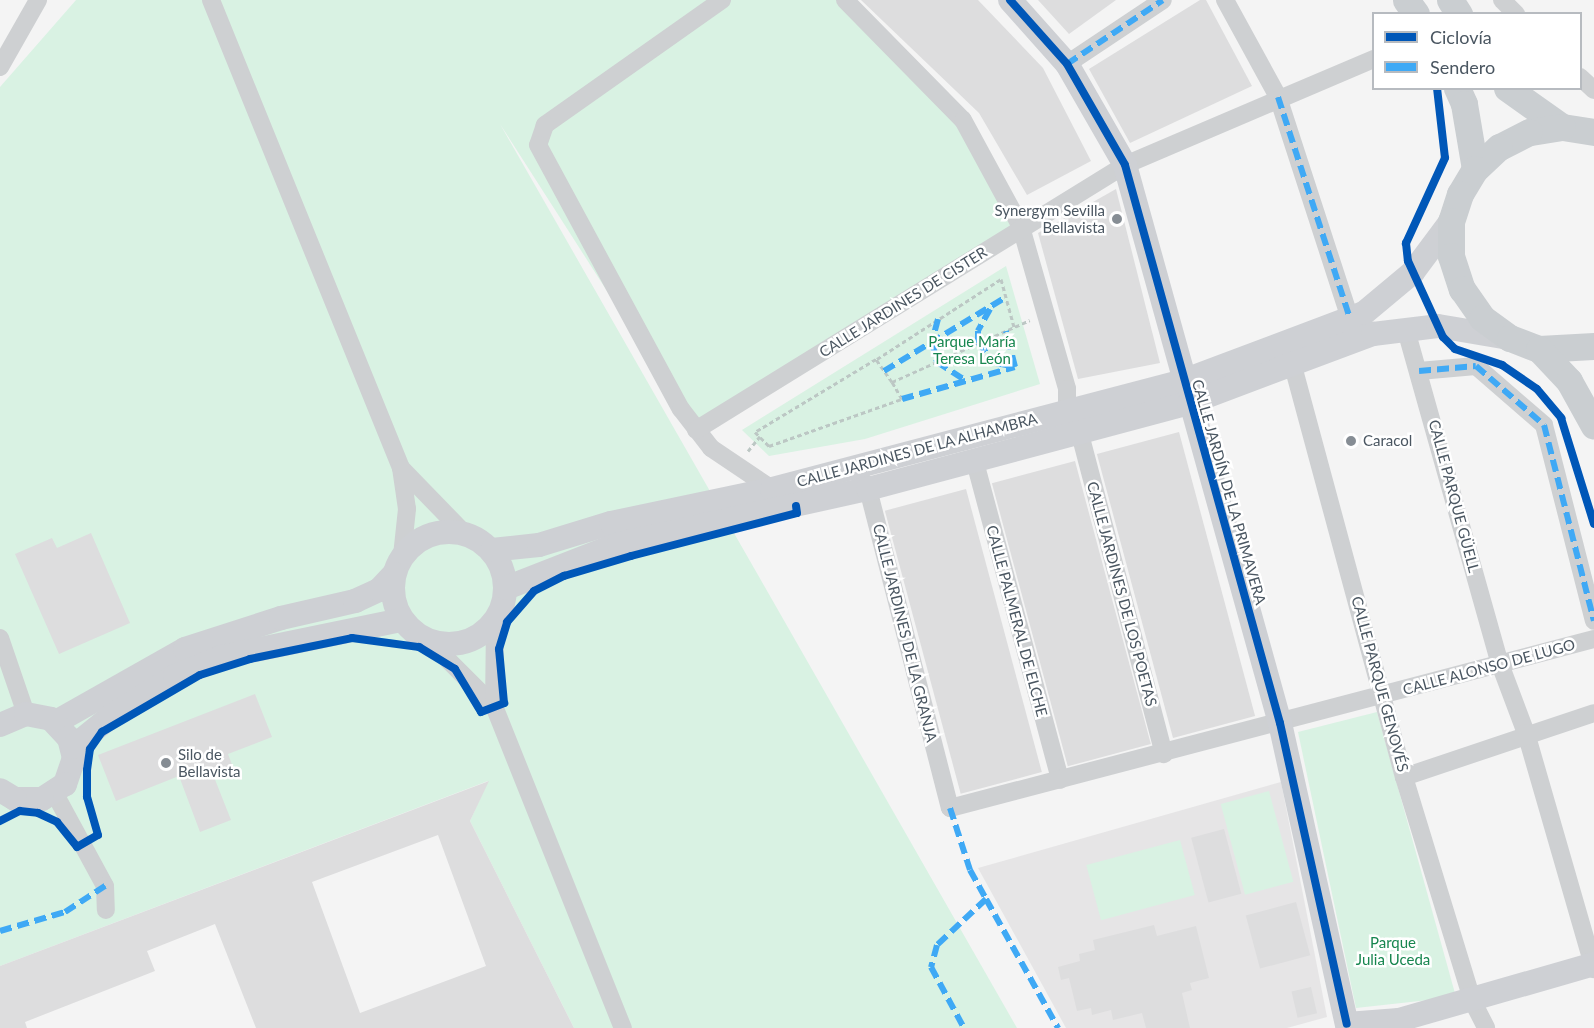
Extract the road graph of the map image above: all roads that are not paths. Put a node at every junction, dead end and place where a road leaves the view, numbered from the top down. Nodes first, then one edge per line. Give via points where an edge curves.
1 (38, 0) edge
2 (211, 0) edge
3 (722, 0) edge
4 (845, 0) edge
5 (1010, 0) edge
6 (1162, 0) edge
7 (1225, 0) edge
8 (1502, 0) edge
9 (1514, 12) edge
10 (1372, 60) edge
11 (1067, 64) junction
12 (0, 67) edge
13 (1582, 78) edge
14 (1458, 90) edge
15 (1510, 90) edge
16 (1594, 90) edge
17 (1278, 97) junction
18 (1562, 127) junction
19 (1594, 132) edge
20 (1125, 165) junction
21 (1475, 169) junction
22 (1452, 221) junction
23 (1021, 227) junction
24 (1350, 318) junction
25 (1406, 330) junction
26 (1510, 338) junction
27 (1594, 346) edge
28 (1539, 349) junction
29 (1293, 366) junction
30 (1419, 371) junction
31 (1186, 392) junction
32 (1067, 410) junction
33 (1594, 426) edge
34 (696, 430) junction
35 (1080, 434) junction
36 (975, 462) junction
37 (871, 463) junction
38 (401, 468) junction
39 (772, 489) junction
40 (868, 489) junction
41 (464, 533) junction
42 (492, 550) junction
43 (398, 565) junction
44 (506, 588) junction
45 (402, 620) junction
46 (1594, 621) edge
47 (495, 622) junction
48 (0, 638) edge
49 (1594, 639) edge
50 (430, 642) junction
51 (1500, 664) junction
52 (1384, 696) junction
53 (494, 706) junction
54 (1594, 713) edge
55 (26, 714) junction
56 (56, 722) junction
57 (1280, 723) junction
58 (0, 725) edge
59 (1526, 733) junction
60 (73, 747) junction
61 (1164, 753) junction
62 (1404, 777) junction
63 (1060, 780) junction
64 (55, 794) junction
65 (5, 800) edge
66 (950, 808) joint
67 (106, 910) dead end
68 (1593, 966) edge
69 (1472, 1000) junction
70 (1384, 1023) edge
71 (1339, 1026) edge
72 (623, 1028) edge
73 (1486, 1028) edge

1 - 12 street
2 - 38 street
3 - 34 street via 545,125 538,134 540,154
4 - 23 street via 963,120
5 - 11 street, CALLE JARDÍN DE LA PRIMAVERA
6 - 11 street
7 - 17 street
8 - 9 street
10 - 17 street, CALLE JARDINES DE CISTER
11 - 20 street, CALLE JARDÍN DE LA PRIMAVERA
13 - 16 street
14 - 21 main road via 1464,104
15 - 18 main road
17 - 20 street, CALLE JARDINES DE CISTER
17 - 24 street
18 - 19 main road
18 - 21 main road via 1519,137 1499,147
20 - 23 street, CALLE JARDINES DE CISTER
20 - 31 street, CALLE JARDÍN DE LA PRIMAVERA
21 - 22 main road via 1460,194
22 - 24 street, CALLE JARDINES DE LA ALHAMBRA via 1413,272 1364,313
22 - 26 main road via 1451,256 1462,289 1482,318
23 - 32 street via 1067,389
23 - 34 street, CALLE JARDINES DE CISTER
24 - 31 street, CALLE JARDINES DE LA ALHAMBRA
25 - 26 street, CALLE JARDINES DE LA ALHAMBRA via 1438,326
25 - 29 street, CALLE JARDINES DE LA ALHAMBRA via 1373,334
25 - 30 street, CALLE PARQUE GÜELL
26 - 28 main road
27 - 28 main road
28 - 33 main road via 1569,381
29 - 31 street, CALLE JARDINES DE LA ALHAMBRA
29 - 52 street, CALLE PARQUE GENOVÉS
30 - 46 street via 1476,366 1544,425
30 - 51 street, CALLE PARQUE GÜELL
31 - 32 street, CALLE JARDINES DE LA ALHAMBRA
31 - 35 street, CALLE JARDINES DE LA ALHAMBRA
31 - 57 street, CALLE JARDÍN DE LA PRIMAVERA
32 - 37 street, CALLE JARDINES DE LA ALHAMBRA
34 - 39 street via 730,464
35 - 36 street, CALLE JARDINES DE LA ALHAMBRA
35 - 61 street, CALLE JARDINES DE LOS POETAS
36 - 40 street, CALLE JARDINES DE LA ALHAMBRA
36 - 63 street, CALLE PALMERAL DE ELCHE
37 - 39 street, CALLE JARDINES DE LA ALHAMBRA
37 - 40 street, CALLE JARDINES DE LA GRANJA via 860,473
38 - 41 street
38 - 43 street via 407,508
39 - 42 street, CALLE JARDINES DE LA ALHAMBRA via 611,523 539,544
40 - 44 street, CALLE JARDINES DE LA ALHAMBRA via 619,544
40 - 66 street, CALLE JARDINES DE LA GRANJA
41 - 42 street
41 - 43 street via 430,535
42 - 44 street
43 - 45 street via 393,594
43 - 56 street via 379,590 355,601 281,618 185,649
44 - 47 street
45 - 50 street
45 - 60 street via 221,657 175,676 110,717
47 - 50 street via 466,642
47 - 53 street
48 - 55 street
49 - 51 street, CALLE ALONSO DE LUGO
50 - 53 street
51 - 52 street, CALLE ALONSO DE LUGO
51 - 59 street, CALLE PARQUE GÜELL
52 - 57 street, CALLE ALONSO DE LUGO
52 - 62 street, CALLE PARQUE GENOVÉS
53 - 72 street
54 - 59 street
55 - 56 street
55 - 58 street
56 - 60 street
57 - 61 street, CALLE ALONSO DE LUGO
57 - 71 street, CALLE JARDÍN DE LA PRIMAVERA
59 - 62 street
59 - 68 street, CALLE PARQUE GÜELL
60 - 64 street via 72,771
61 - 63 street, CALLE ALONSO DE LUGO
62 - 69 street, CALLE PARQUE GENOVÉS
63 - 66 street, CALLE ALONSO DE LUGO
64 - 65 street via 29,802
64 - 67 street via 105,886
68 - 69 street
69 - 70 street
69 - 73 street, CALLE PARQUE GENOVÉS
70 - 71 street

